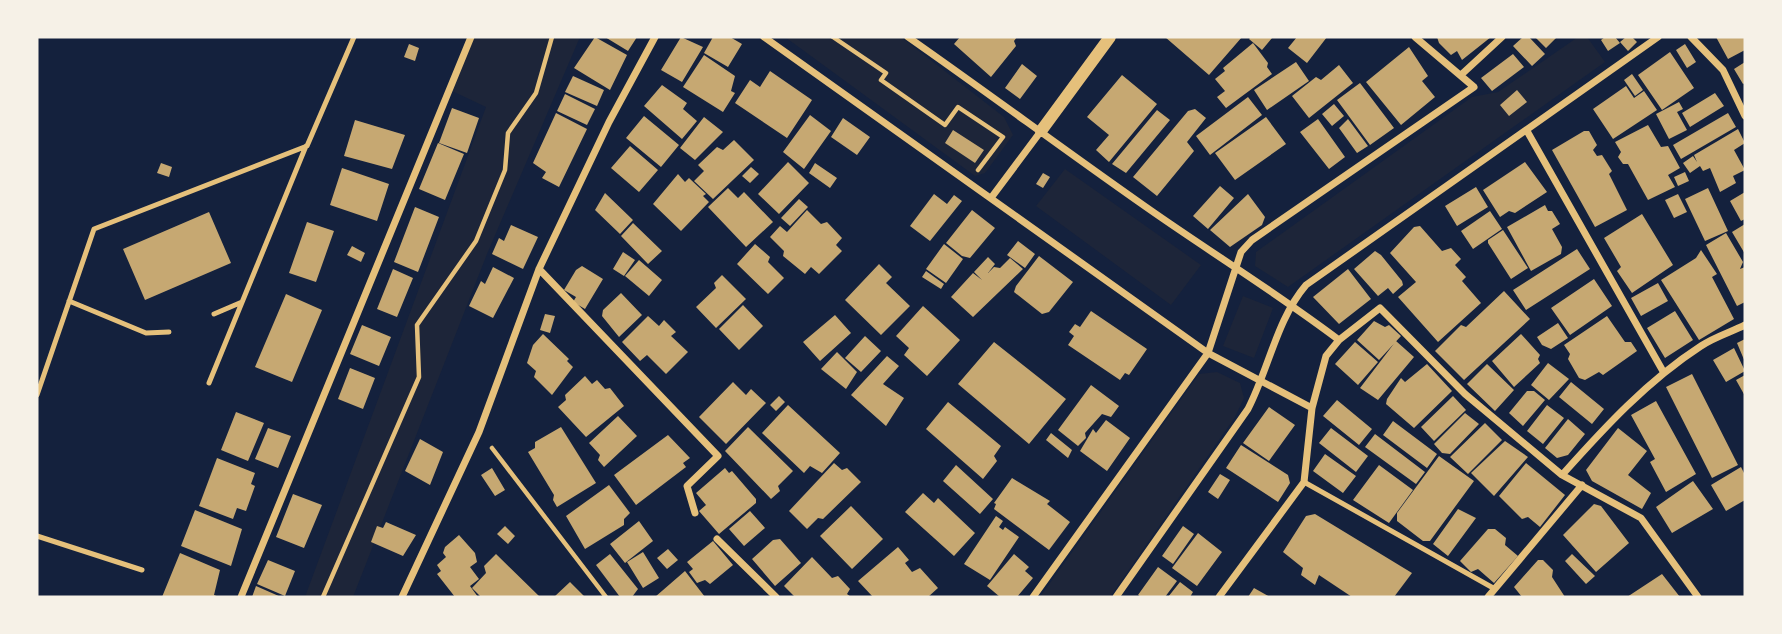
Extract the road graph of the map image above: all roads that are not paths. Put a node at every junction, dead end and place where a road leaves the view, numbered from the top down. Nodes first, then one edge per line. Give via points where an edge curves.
1 (354, 37) edge
2 (471, 37) edge
3 (655, 37) edge
4 (764, 37) edge
5 (908, 37) edge
6 (1110, 37) edge
7 (1415, 37) edge
8 (1502, 37) edge
9 (1658, 37) edge
10 (1691, 37) edge
11 (1462, 74) junction
12 (1745, 116) edge
13 (1041, 131) junction
14 (1527, 131) junction
15 (307, 146) junction
16 (990, 198) junction
17 (1234, 268) junction
18 (539, 270) junction
19 (69, 302) junction
20 (242, 302) junction
21 (1290, 303) junction
22 (214, 314) dead end
23 (1745, 325) edge
24 (169, 332) dead end
25 (1339, 340) junction
26 (1208, 354) junction
27 (1664, 373) junction
28 (39, 381) edge
29 (1262, 382) junction
30 (209, 383) dead end
31 (37, 395) edge
32 (1312, 408) junction
33 (1562, 475) junction
34 (1304, 482) junction
35 (1582, 485) junction
36 (695, 513) dead end
37 (37, 536) edge
38 (717, 539) dead end
39 (142, 570) dead end
40 (1495, 589) junction
41 (241, 597) edge
42 (402, 597) edge
43 (776, 597) edge
44 (1033, 597) edge
45 (1116, 597) edge
46 (1219, 597) edge
47 (1488, 597) edge
48 (1698, 597) edge

1 - 15 lane
2 - 41 street
3 - 18 street via 608,122
4 - 16 street
5 - 13 street
6 - 13 street
7 - 11 street
8 - 11 street
9 - 14 street
10 - 12 street via 1723,70
11 - 17 street via 1474,87 1252,240
13 - 16 street
13 - 17 street
14 - 21 street via 1306,285
14 - 27 street
15 - 19 lane via 94,229
15 - 20 lane
16 - 26 street
17 - 21 street
17 - 26 street
18 - 36 street via 718,456 687,486
18 - 42 street via 479,432
19 - 24 lane via 146,333
19 - 28 lane
20 - 22 lane
20 - 30 lane
21 - 25 street
21 - 29 street
23 - 27 street via 1703,344
25 - 32 street via 1326,356
25 - 33 street via 1380,308 1465,394
26 - 29 street
26 - 44 street
27 - 33 street via 1618,412
28 - 31 lane
29 - 32 street
29 - 45 street via 1248,409
32 - 34 street
33 - 35 street
34 - 40 lane
34 - 46 street
35 - 40 street
35 - 48 street via 1641,518
37 - 39 lane
38 - 43 street
40 - 47 street

